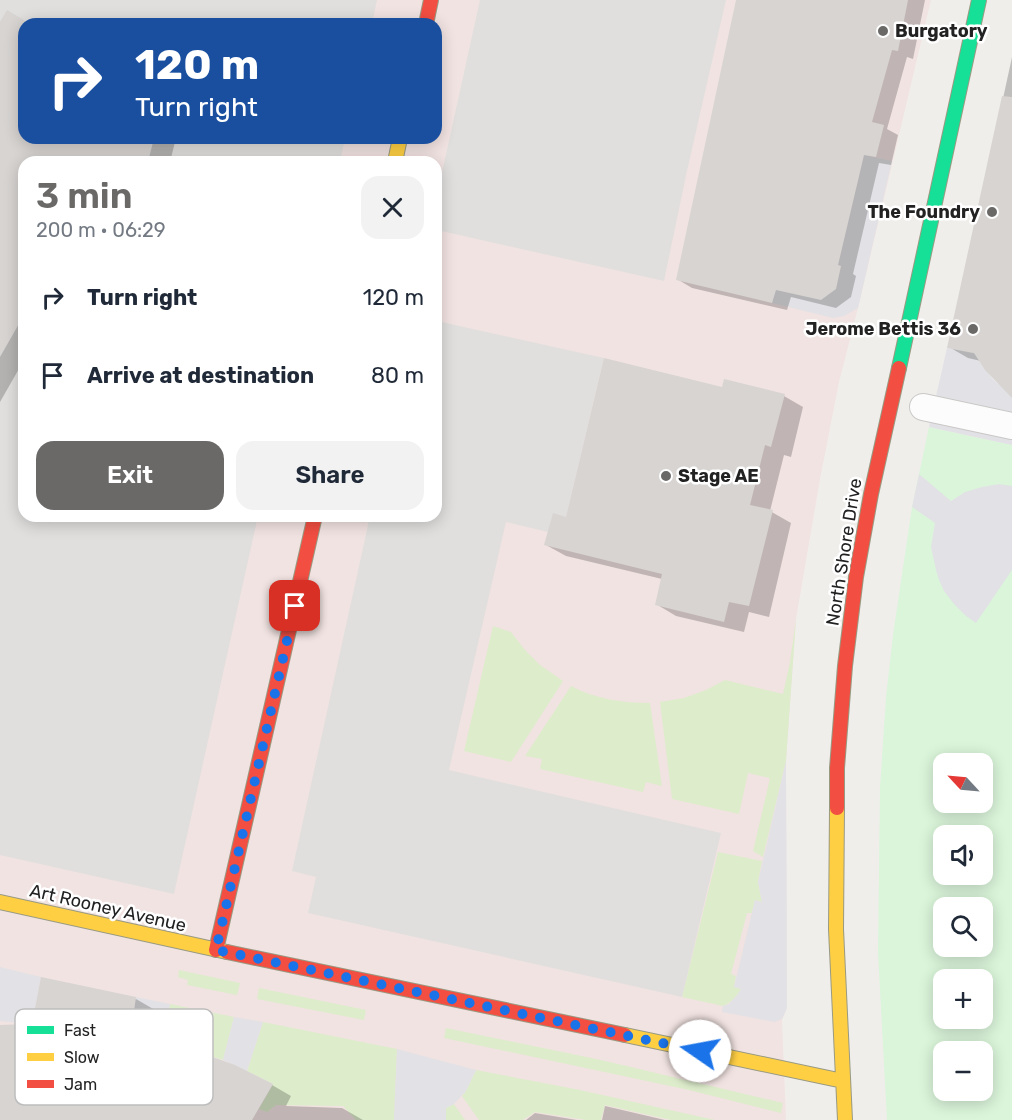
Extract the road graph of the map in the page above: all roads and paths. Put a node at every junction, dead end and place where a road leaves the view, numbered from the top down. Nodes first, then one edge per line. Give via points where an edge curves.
1 (431, 0) edge
2 (979, 0) edge
3 (427, 18) edge
4 (923, 407) dead end
5 (1012, 426) edge
6 (314, 522) edge
7 (0, 902) edge
8 (216, 950) junction
9 (843, 1081) junction
10 (845, 1120) edge

1 - 3 street
2 - 9 street, North Shore Drive via 856,577 837,768 836,929
4 - 5 street
6 - 8 street
7 - 8 street, Art Rooney Avenue
8 - 9 street, Art Rooney Avenue
9 - 10 street, North Shore Drive

